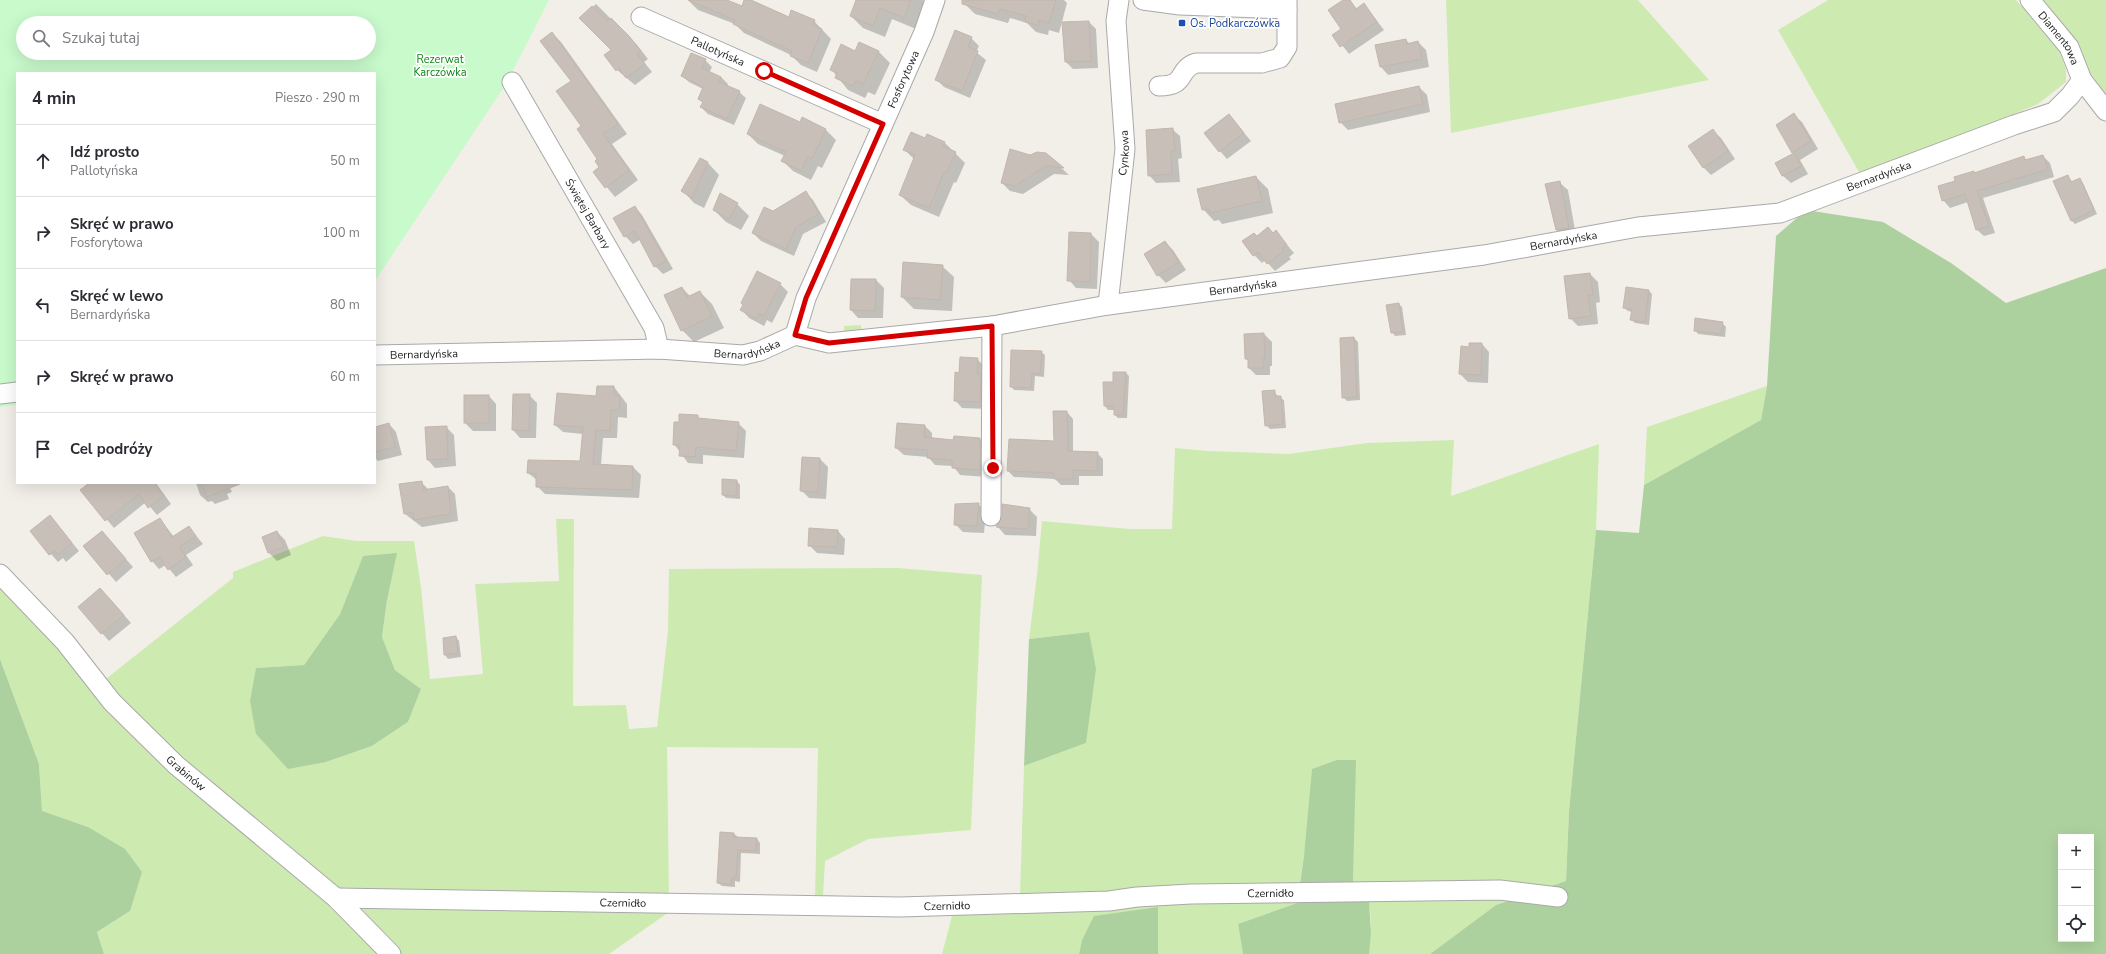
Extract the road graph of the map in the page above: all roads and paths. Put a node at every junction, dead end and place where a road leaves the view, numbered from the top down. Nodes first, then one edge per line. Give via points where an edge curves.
1 (935, 0) edge
2 (1119, 0) edge
3 (1143, 0) edge
4 (2030, 0) edge
5 (1181, 2) edge
6 (1287, 5) edge
7 (640, 17) dead end
8 (2082, 80) junction
9 (512, 82) dead end
10 (1159, 86) dead end
11 (2106, 111) edge
12 (883, 124) junction
13 (1108, 305) junction
14 (992, 326) junction
15 (795, 335) junction
16 (659, 349) junction
17 (376, 355) edge
18 (16, 392) edge
19 (0, 394) edge
20 (991, 516) dead end
21 (0, 574) edge
22 (1558, 897) dead end
23 (336, 898) junction
24 (391, 954) edge

1 - 12 street, Fosforytowa via 924,32
2 - 13 street, Cynkowa via 1116,21 1125,156
3 - 5 street
4 - 8 street, Diamentowa via 2069,47
5 - 6 street
6 - 10 street via 1287,47 1280,58 1262,63 1196,63 1190,65 1177,84
7 - 12 street, Pallotyńska
8 - 11 street, Diamentowa
8 - 13 street, Bernardyńska via 2054,112 1780,213 1638,227 1469,258
9 - 16 street, Świętej Barbary via 654,328
12 - 15 street, Fosforytowa via 806,298
13 - 14 street, Bernardyńska
14 - 15 street, Bernardyńska via 829,343
14 - 20 street
15 - 16 street, Bernardyńska via 760,351 743,355
16 - 17 street, Bernardyńska
18 - 19 street
21 - 23 street, Grabinów via 65,642 112,702 170,760
22 - 23 street, Czernidło via 1500,890 1191,894 1109,901 900,907
23 - 24 street, Grabinów

